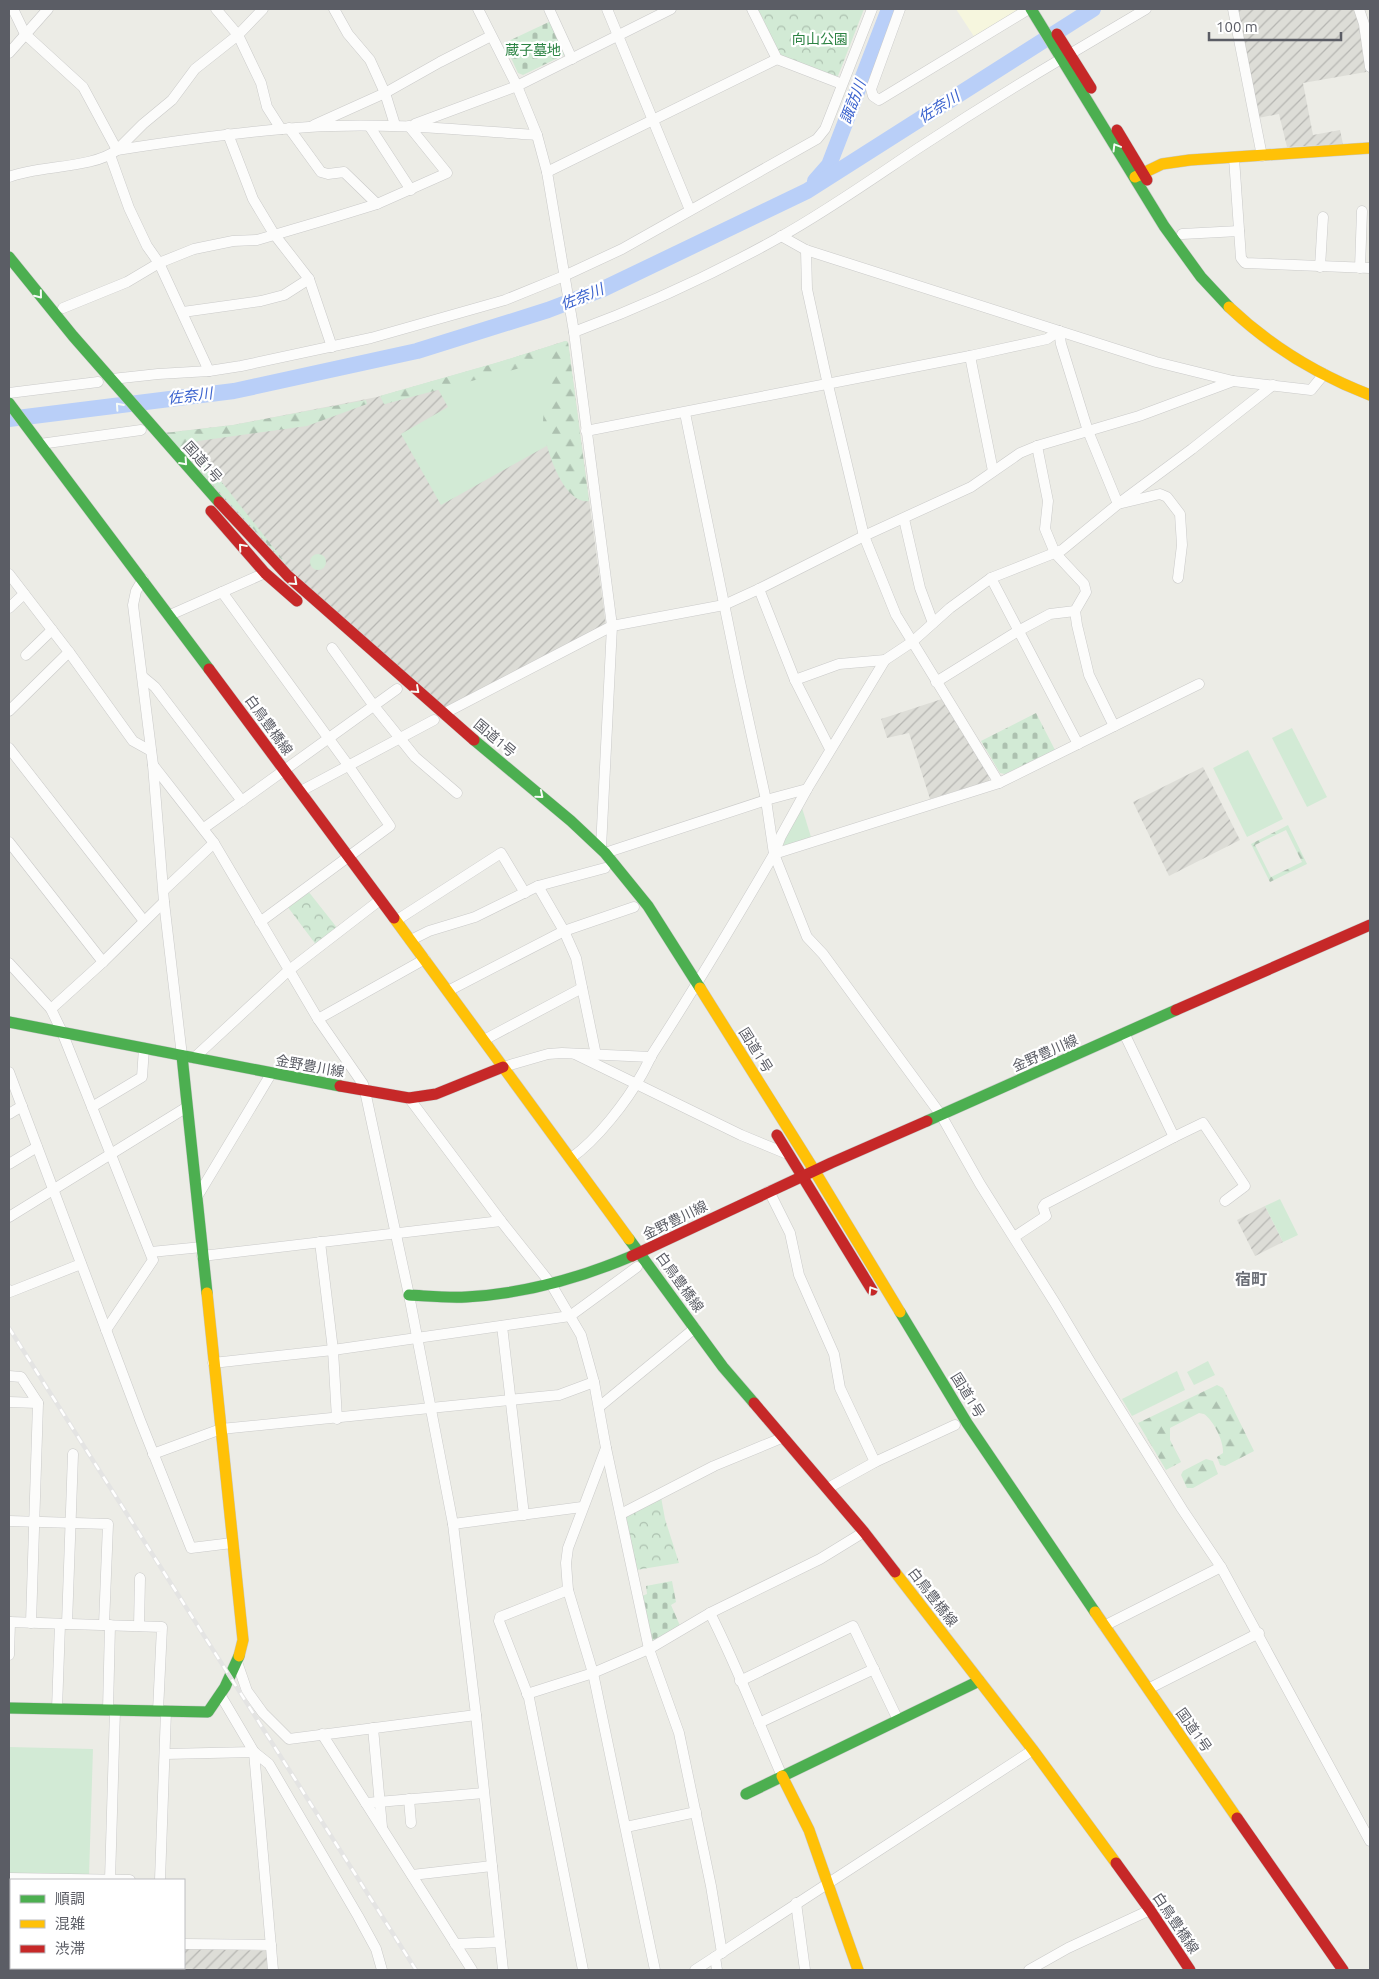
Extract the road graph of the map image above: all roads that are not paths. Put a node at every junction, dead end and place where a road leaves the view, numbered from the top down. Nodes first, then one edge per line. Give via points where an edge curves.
1 (48, 9) edge
2 (216, 9) edge
3 (263, 9) edge
4 (334, 9) edge
5 (478, 9) edge
6 (549, 9) edge
7 (607, 9) edge
8 (671, 9) edge
9 (752, 9) edge
10 (872, 9) edge
11 (900, 9) edge
12 (1146, 9) edge
13 (1233, 9) edge
14 (1359, 9) edge
15 (12, 11) edge
16 (1036, 11) edge
17 (1367, 23) edge
18 (25, 34) junction
19 (238, 35) junction
20 (618, 35) junction
21 (491, 36) junction
22 (9, 53) edge
23 (1064, 54) junction
24 (572, 59) junction
25 (777, 60) junction
26 (1370, 67) edge
27 (842, 84) junction
28 (516, 86) junction
29 (386, 93) junction
30 (653, 120) junction
31 (311, 126) junction
32 (394, 126) junction
33 (409, 126) junction
34 (370, 127) junction
35 (285, 129) junction
36 (228, 134) junction
37 (537, 136) junction
38 (1370, 148) edge
39 (114, 153) junction
40 (1262, 156) junction
41 (1234, 158) junction
42 (547, 172) junction
43 (1138, 175) junction
44 (9, 177) edge
45 (411, 190) junction
46 (377, 204) junction
47 (690, 210) junction
48 (1362, 211) dead end
49 (1322, 217) dead end
50 (1239, 231) junction
51 (274, 234) junction
52 (1182, 234) junction
53 (781, 236) junction
54 (806, 250) junction
55 (9, 257) edge
56 (159, 263) junction
57 (1320, 267) junction
58 (1365, 268) edge
59 (9, 274) edge
60 (310, 279) junction
61 (565, 279) junction
62 (63, 308) dead end
63 (183, 312) junction
64 (573, 330) junction
65 (1059, 331) junction
66 (332, 346) junction
67 (970, 356) junction
68 (209, 371) junction
69 (1324, 374) junction
70 (112, 379) junction
71 (1233, 381) junction
72 (98, 382) junction
73 (828, 385) junction
74 (1273, 385) junction
75 (1370, 386) edge
76 (9, 394) edge
77 (1370, 395) edge
78 (9, 403) edge
79 (685, 413) junction
80 (146, 428) junction
81 (586, 431) junction
82 (1088, 431) junction
83 (40, 444) junction
84 (1037, 446) junction
85 (993, 471) junction
86 (180, 475) dead end
87 (1118, 504) junction
88 (206, 505) dead end
89 (904, 519) junction
90 (864, 536) junction
91 (1055, 553) junction
92 (265, 573) junction
93 (9, 574) edge
94 (143, 578) junction
95 (991, 578) junction
96 (1178, 578) dead end
97 (759, 589) junction
98 (222, 592) junction
99 (24, 594) junction
100 (724, 605) junction
101 (9, 608) edge
102 (1075, 611) junction
103 (309, 612) dead end
104 (170, 614) junction
105 (933, 623) junction
106 (612, 626) junction
107 (52, 630) junction
108 (1018, 630) junction
109 (912, 642) junction
110 (332, 648) dead end
111 (69, 652) junction
112 (26, 655) dead end
113 (886, 660) junction
114 (142, 677) junction
115 (795, 680) junction
116 (936, 682) junction
117 (1199, 684) dead end
118 (397, 689) dead end
119 (374, 706) junction
120 (9, 711) edge
121 (434, 716) junction
122 (1114, 726) junction
123 (399, 738) junction
124 (329, 739) junction
125 (1078, 744) junction
126 (9, 748) edge
127 (830, 749) junction
128 (150, 751) junction
129 (153, 765) junction
130 (348, 765) junction
131 (284, 770) junction
132 (999, 782) junction
133 (807, 789) junction
134 (301, 791) junction
135 (457, 793) dead end
136 (521, 794) dead end
137 (766, 800) junction
138 (242, 801) junction
139 (204, 828) junction
140 (572, 838) dead end
141 (9, 842) edge
142 (214, 843) junction
143 (603, 851) junction
144 (774, 854) junction
145 (347, 856) junction
146 (605, 868) junction
147 (538, 886) junction
148 (164, 890) junction
149 (525, 893) junction
150 (380, 900) junction
151 (164, 902) junction
152 (634, 907) junction
153 (397, 920) junction
154 (144, 922) junction
155 (260, 922) junction
156 (1370, 925) edge
157 (564, 931) junction
158 (411, 940) junction
159 (424, 959) junction
160 (103, 962) junction
161 (9, 963) edge
162 (288, 971) junction
163 (582, 988) junction
164 (694, 988) junction
165 (448, 991) junction
166 (51, 1009) junction
167 (318, 1019) junction
168 (9, 1022) edge
169 (62, 1032) junction
170 (1124, 1033) junction
171 (484, 1040) junction
172 (144, 1048) junction
173 (575, 1054) junction
174 (596, 1055) junction
175 (182, 1056) junction
176 (651, 1056) junction
177 (194, 1058) junction
178 (503, 1067) junction
179 (9, 1072) edge
180 (271, 1074) junction
181 (636, 1083) junction
182 (748, 1086) dead end
183 (365, 1091) junction
184 (408, 1098) junction
185 (22, 1106) junction
186 (92, 1107) junction
187 (187, 1107) junction
188 (9, 1114) edge
189 (941, 1116) junction
190 (773, 1129) dead end
191 (1174, 1137) junction
192 (37, 1147) junction
193 (111, 1154) junction
194 (789, 1154) junction
195 (571, 1158) junction
196 (9, 1164) edge
197 (814, 1170) junction
198 (801, 1176) junction
199 (53, 1189) junction
200 (769, 1192) junction
201 (197, 1197) junction
202 (1224, 1201) dead end
203 (9, 1216) edge
204 (501, 1221) junction
205 (396, 1234) junction
206 (1014, 1237) junction
207 (320, 1242) junction
208 (202, 1251) junction
209 (150, 1252) junction
210 (640, 1253) junction
211 (81, 1264) junction
212 (637, 1268) dead end
213 (552, 1284) junction
214 (9, 1290) edge
215 (409, 1295) junction
216 (878, 1301) dead end
217 (570, 1316) junction
218 (502, 1326) junction
219 (695, 1328) junction
220 (106, 1330) junction
221 (417, 1338) junction
222 (333, 1350) junction
223 (213, 1363) junction
224 (9, 1376) edge
225 (594, 1382) junction
226 (511, 1400) junction
227 (9, 1402) edge
228 (38, 1403) junction
229 (599, 1407) junction
230 (431, 1409) junction
231 (338, 1419) junction
232 (952, 1421) joint
233 (221, 1429) junction
234 (784, 1437) junction
235 (606, 1448) junction
236 (73, 1454) dead end
237 (153, 1454) junction
238 (875, 1462) junction
239 (828, 1488) junction
240 (582, 1507) junction
241 (621, 1514) junction
242 (524, 1515) junction
243 (9, 1521) edge
244 (34, 1522) junction
245 (70, 1523) junction
246 (453, 1524) junction
247 (864, 1532) junction
248 (232, 1543) junction
249 (1221, 1568) junction
250 (140, 1578) dead end
251 (568, 1590) junction
252 (710, 1613) junction
253 (9, 1622) edge
254 (31, 1623) junction
255 (64, 1624) junction
256 (107, 1625) junction
257 (139, 1626) junction
258 (1104, 1626) junction
259 (1259, 1634) junction
260 (649, 1649) junction
261 (9, 1654) edge
262 (237, 1662) junction
263 (874, 1669) junction
264 (593, 1673) junction
265 (740, 1681) junction
266 (979, 1681) junction
267 (1148, 1689) junction
268 (527, 1694) junction
269 (221, 1696) junction
270 (9, 1708) edge
271 (57, 1709) junction
272 (112, 1710) junction
273 (162, 1711) junction
274 (476, 1715) junction
275 (898, 1720) junction
276 (759, 1723) junction
277 (373, 1728) junction
278 (322, 1734) junction
279 (1033, 1750) junction
280 (254, 1752) junction
281 (165, 1754) junction
282 (782, 1776) junction
283 (484, 1792) junction
284 (746, 1794) dead end
285 (409, 1799) junction
286 (380, 1802) junction
287 (366, 1803) junction
288 (696, 1812) junction
289 (411, 1823) dead end
290 (626, 1827) junction
291 (383, 1829) junction
292 (1370, 1841) edge
293 (492, 1866) junction
294 (412, 1875) junction
295 (9, 1878) edge
296 (60, 1879) edge
297 (110, 1879) edge
298 (160, 1879) edge
299 (827, 1882) junction
300 (796, 1903) junction
301 (1150, 1910) junction
302 (500, 1942) junction
303 (185, 1944) edge
304 (455, 1944) junction
305 (271, 1945) junction
306 (1311, 1945) dead end
307 (719, 1955) junction
308 (273, 1970) edge
309 (382, 1970) edge
310 (472, 1970) edge
311 (503, 1970) edge
312 (583, 1970) edge
313 (654, 1970) edge
314 (695, 1970) edge
315 (717, 1970) edge
316 (805, 1970) edge
317 (858, 1970) edge
318 (1029, 1970) edge
319 (1190, 1970) edge
320 (1342, 1970) edge

1 - 18 street
2 - 19 street
3 - 19 street
4 - 29 street via 348,34 370,60
5 - 21 street
6 - 24 street
7 - 20 street
8 - 20 street
9 - 25 street
10 - 27 street
11 - 16 street via 871,89 879,100
12 - 23 street
13 - 40 street
14 - 17 street
15 - 18 street
16 - 23 main road
17 - 26 street
18 - 22 street
18 - 39 street via 83,87
19 - 35 street via 262,83 267,107
19 - 39 street via 195,69 172,100
20 - 24 street
20 - 30 street
21 - 28 street
21 - 29 street
23 - 43 main road
23 - 53 street
24 - 28 street
25 - 27 street
25 - 30 street
27 - 47 street via 825,129 817,139
28 - 33 street
28 - 37 street
29 - 31 street
29 - 32 street
30 - 42 street
30 - 47 street
31 - 34 street
31 - 35 street
32 - 33 street
32 - 34 street
33 - 37 street
33 - 45 street via 447,173
34 - 45 street
35 - 36 street
35 - 46 street via 321,172 344,172
36 - 39 street
36 - 51 street via 253,199
37 - 42 street
38 - 40 main road
39 - 44 street
39 - 56 street via 129,208
40 - 41 main road
41 - 43 main road via 1162,164
41 - 50 street
42 - 61 street
43 - 52 main road
43 - 69 main road via 1185,256 1202,278 1263,336
45 - 46 street
46 - 51 street
47 - 61 street
48 - 58 street
49 - 57 street
50 - 52 street
50 - 57 street via 1241,258 1245,263
51 - 56 street via 257,240 194,249
51 - 60 street
52 - 75 main road via 1205,267 1267,328 1341,374
53 - 54 street
53 - 64 street via 618,316
54 - 65 street
54 - 73 street via 807,289
55 -> 70 main road, 国道1号
56 - 62 street via 127,282
56 - 63 street
57 - 58 street
59 - 72 main road, 国道1号
60 - 63 street via 284,295 261,301
60 - 66 street
61 - 64 street
61 - 66 street via 506,300
63 - 68 street
64 - 81 street
65 - 67 street via 1047,339
65 - 71 street via 1156,362
65 - 82 street
66 - 68 street
67 - 73 street
67 - 85 street
68 - 70 street
69 - 74 street via 1311,390
69 - 77 main road
70 - 80 main road, 国道1号
71 - 74 street
71 - 82 street
72 - 76 street
80 -> 72 main road, 国道1号
73 - 79 street
73 - 90 street
74 - 87 street
78 - 83 main road, 白鳥豊橋線
79 - 81 street
79 - 100 street
80 - 83 street
80 - 86 main road, 国道1号
80 -> 121 main road, 国道1号 via 288,576
81 - 106 street
82 - 84 street
82 - 87 street
83 - 94 main road, 白鳥豊橋線
84 - 85 street
84 - 91 street via 1048,502 1045,529
85 - 89 street via 971,487
87 - 91 street
87 - 96 street via 1160,494 1167,497 1180,514 1182,545
92 -> 88 main road, 国道1号
89 - 90 street
89 - 105 street via 920,588
90 - 97 street
90 - 109 street via 896,615
91 - 95 street
91 - 102 street via 1084,584 1086,592
92 - 98 street
92 - 103 main road, 国道1号
93 - 99 street
94 - 104 main road, 白鳥豊橋線
94 - 114 street via 133,605
95 - 105 street
95 - 108 street
97 - 100 street
97 - 115 street
98 - 104 street
98 - 124 street
99 - 101 street
99 - 107 street
100 - 106 street
100 - 137 street
102 - 108 street via 1050,614
102 - 122 street via 1089,675
104 - 131 main road, 白鳥豊橋線
105 - 109 street
106 - 121 street
106 - 143 street
107 - 111 street
107 - 112 street
108 - 116 street
108 - 125 street
109 - 113 street
109 - 116 street
110 - 119 street
111 - 120 street
111 - 128 street via 133,741
113 - 115 street via 839,664
113 - 127 street
114 - 128 street
114 - 138 street via 155,687
115 - 127 street
116 - 132 street
117 - 122 street
118 - 119 street
119 - 123 street
119 - 124 street
121 - 123 street
121 - 136 main road, 国道1号
121 -> 143 main road, 国道1号 via 572,821
122 - 125 street
123 - 130 street
123 - 135 street
124 - 130 street
124 - 131 street
125 - 132 street
126 - 154 street
127 - 133 street
128 - 129 street
129 - 139 street
129 - 148 street
130 - 134 street
130 - 145 street via 390,826
131 - 134 main road, 白鳥豊橋線
131 - 138 street
132 - 144 street
133 - 137 street
133 - 144 street
134 - 145 main road, 白鳥豊橋線
137 - 143 street
137 - 144 street
138 - 139 street
139 - 142 street
140 - 146 main road, 国道1号
141 - 160 street
142 - 148 street
142 - 155 street
143 - 164 main road, 国道1号 via 648,906
144 - 164 street
144 - 189 street via 807,937
145 - 150 main road, 白鳥豊橋線
145 - 155 street
146 - 147 street
146 - 152 main road, 国道1号
147 - 149 street
147 - 157 street
148 - 151 street
149 - 153 street via 501,853
149 - 158 street via 475,917
150 - 153 main road, 白鳥豊橋線
150 - 162 street
151 - 154 street
151 - 175 street
152 - 157 street
152 - 164 main road, 国道1号
153 - 158 main road, 白鳥豊橋線
154 - 160 street
155 - 162 street
156 - 170 main road, 金野豊川線
157 - 163 street via 576,958
157 - 165 street
158 - 159 main road, 白鳥豊橋線
159 - 165 main road, 白鳥豊橋線
159 - 167 street
160 - 166 street
161 - 166 street
162 - 167 street
162 - 177 street
163 - 171 street
163 - 174 street
164 - 176 street
164 - 182 main road, 国道1号
164 - 197 main road, 国道1号
165 - 171 main road, 白鳥豊橋線
166 - 169 street
167 - 183 street
168 - 169 main road, 金野豊川線
169 - 172 main road, 金野豊川線
169 - 186 street
170 - 189 main road, 金野豊川線
170 - 191 street
171 - 178 main road, 白鳥豊橋線
172 - 175 main road, 金野豊川線
172 - 186 street via 142,1077
173 - 174 street
173 - 178 street via 548,1054
173 - 181 street
174 - 176 street
175 - 177 main road, 金野豊川線
175 - 187 main road
176 - 181 street
177 - 180 main road, 金野豊川線
178 - 184 main road, 金野豊川線 via 436,1094
178 - 195 main road, 金野豊川線
179 - 185 street
180 - 183 main road, 金野豊川線
180 - 201 street
181 - 194 street via 741,1135
181 - 195 street via 586,1148
183 - 184 main road, 金野豊川線
183 - 205 street
184 - 204 street
185 - 188 street
185 - 192 street
186 - 193 street
187 - 193 street
187 - 201 main road
189 - 197 main road, 金野豊川線
189 - 206 street
190 - 194 main road
191 - 202 street via 1203,1123 1244,1186
191 - 206 street via 1045,1204 1046,1216
192 - 196 street
192 - 199 street
193 - 199 street
193 - 209 street
194 - 198 main road
195 - 210 main road, 金野豊川線
197 - 198 main road, 金野豊川線
197 - 258 main road, 国道1号 via 967,1423
198 - 200 main road, 金野豊川線
216 -> 198 main road
199 - 203 street
199 - 211 street
200 - 210 main road, 金野豊川線
200 - 238 street via 790,1233 798,1275 834,1354 840,1388
201 - 208 main road
204 - 205 street
204 - 213 street
205 - 207 street
205 - 215 street
206 - 249 street
207 - 208 street
207 - 222 street
208 - 209 street
208 - 223 main road
209 - 220 street via 153,1260
210 - 213 main road
210 - 219 main road, 白鳥豊橋線
211 - 214 street
211 - 220 street
212 - 217 street
213 - 215 main road via 483,1297
213 - 217 street
215 - 221 street
217 - 218 street
217 - 225 street via 584,1342
218 - 221 street
218 - 226 street
219 - 229 street
219 - 234 main road, 白鳥豊橋線 via 723,1367
220 - 237 street
221 - 222 street
221 - 230 street
222 - 223 street
222 - 231 street
223 - 233 main road
224 - 228 street via 21,1376
225 - 226 street via 559,1395
225 - 229 street
226 - 230 street
226 - 242 street
227 - 228 street
228 - 244 street
229 - 235 street
230 - 231 street
230 - 246 street
231 - 233 street
232 - 238 street
232 - 306 main road, 国道1号
233 - 237 street
233 - 248 main road
234 - 239 main road, 白鳥豊橋線
234 - 241 street via 714,1466
235 - 240 street
235 - 241 street
236 - 245 street
237 - 248 street via 191,1548
238 - 239 street
239 - 247 main road, 白鳥豊橋線
240 - 242 street
240 - 251 street via 568,1548
241 - 260 street
242 - 246 street
243 - 244 street
244 - 245 street
244 - 254 street
245 - 255 street
245 - 256 street via 108,1524
246 - 274 street
247 - 252 street via 820,1559
247 - 266 main road, 白鳥豊橋線
248 - 262 main road via 243,1640
249 - 258 street
249 - 259 street
250 - 257 street
251 - 264 street
251 - 268 street via 500,1618
252 - 260 street
252 - 265 street
253 - 254 street
253 - 261 street
254 - 255 street
255 - 256 street
255 - 271 street
256 - 257 street
256 - 272 street
257 - 273 street via 162,1627
258 - 267 main road, 国道1号
259 - 267 street
259 - 292 street
260 - 264 street
260 - 288 street via 679,1733
262 - 269 main road
262 - 278 street via 247,1691 289,1739
263 - 265 street via 853,1626
263 - 275 street
263 - 276 street
264 - 268 street
264 - 290 street
265 - 276 street
266 - 275 main road
266 - 279 main road, 白鳥豊橋線
267 - 320 main road, 国道1号
268 - 312 street
269 - 273 main road via 208,1712
269 - 280 street
270 - 271 main road
271 - 272 main road
272 - 273 main road
272 - 297 street
273 - 281 street
274 - 277 street
274 - 283 street
275 - 282 main road
276 - 282 street
277 - 278 street
277 - 286 street
278 - 287 street
279 - 299 street
279 - 301 main road, 白鳥豊橋線
280 - 281 street
280 - 305 street
280 - 309 street via 270,1764 372,1941
281 - 298 street
282 - 284 main road
282 - 299 main road via 809,1830
283 - 285 street
283 - 293 street
285 - 286 street
285 - 289 street
286 - 287 street
286 - 291 street
287 - 291 street
288 - 290 street
288 - 307 street via 711,1886
290 - 313 street
291 - 294 street
293 - 294 street
293 - 302 street
294 - 304 street
295 - 296 street
299 - 300 street
299 - 317 main road
300 - 307 street
300 - 316 street
301 - 318 street
301 - 319 main road, 白鳥豊橋線
302 - 304 street
302 - 311 street
303 - 305 street
304 - 310 street
305 - 308 street
307 - 314 street
307 - 315 street

